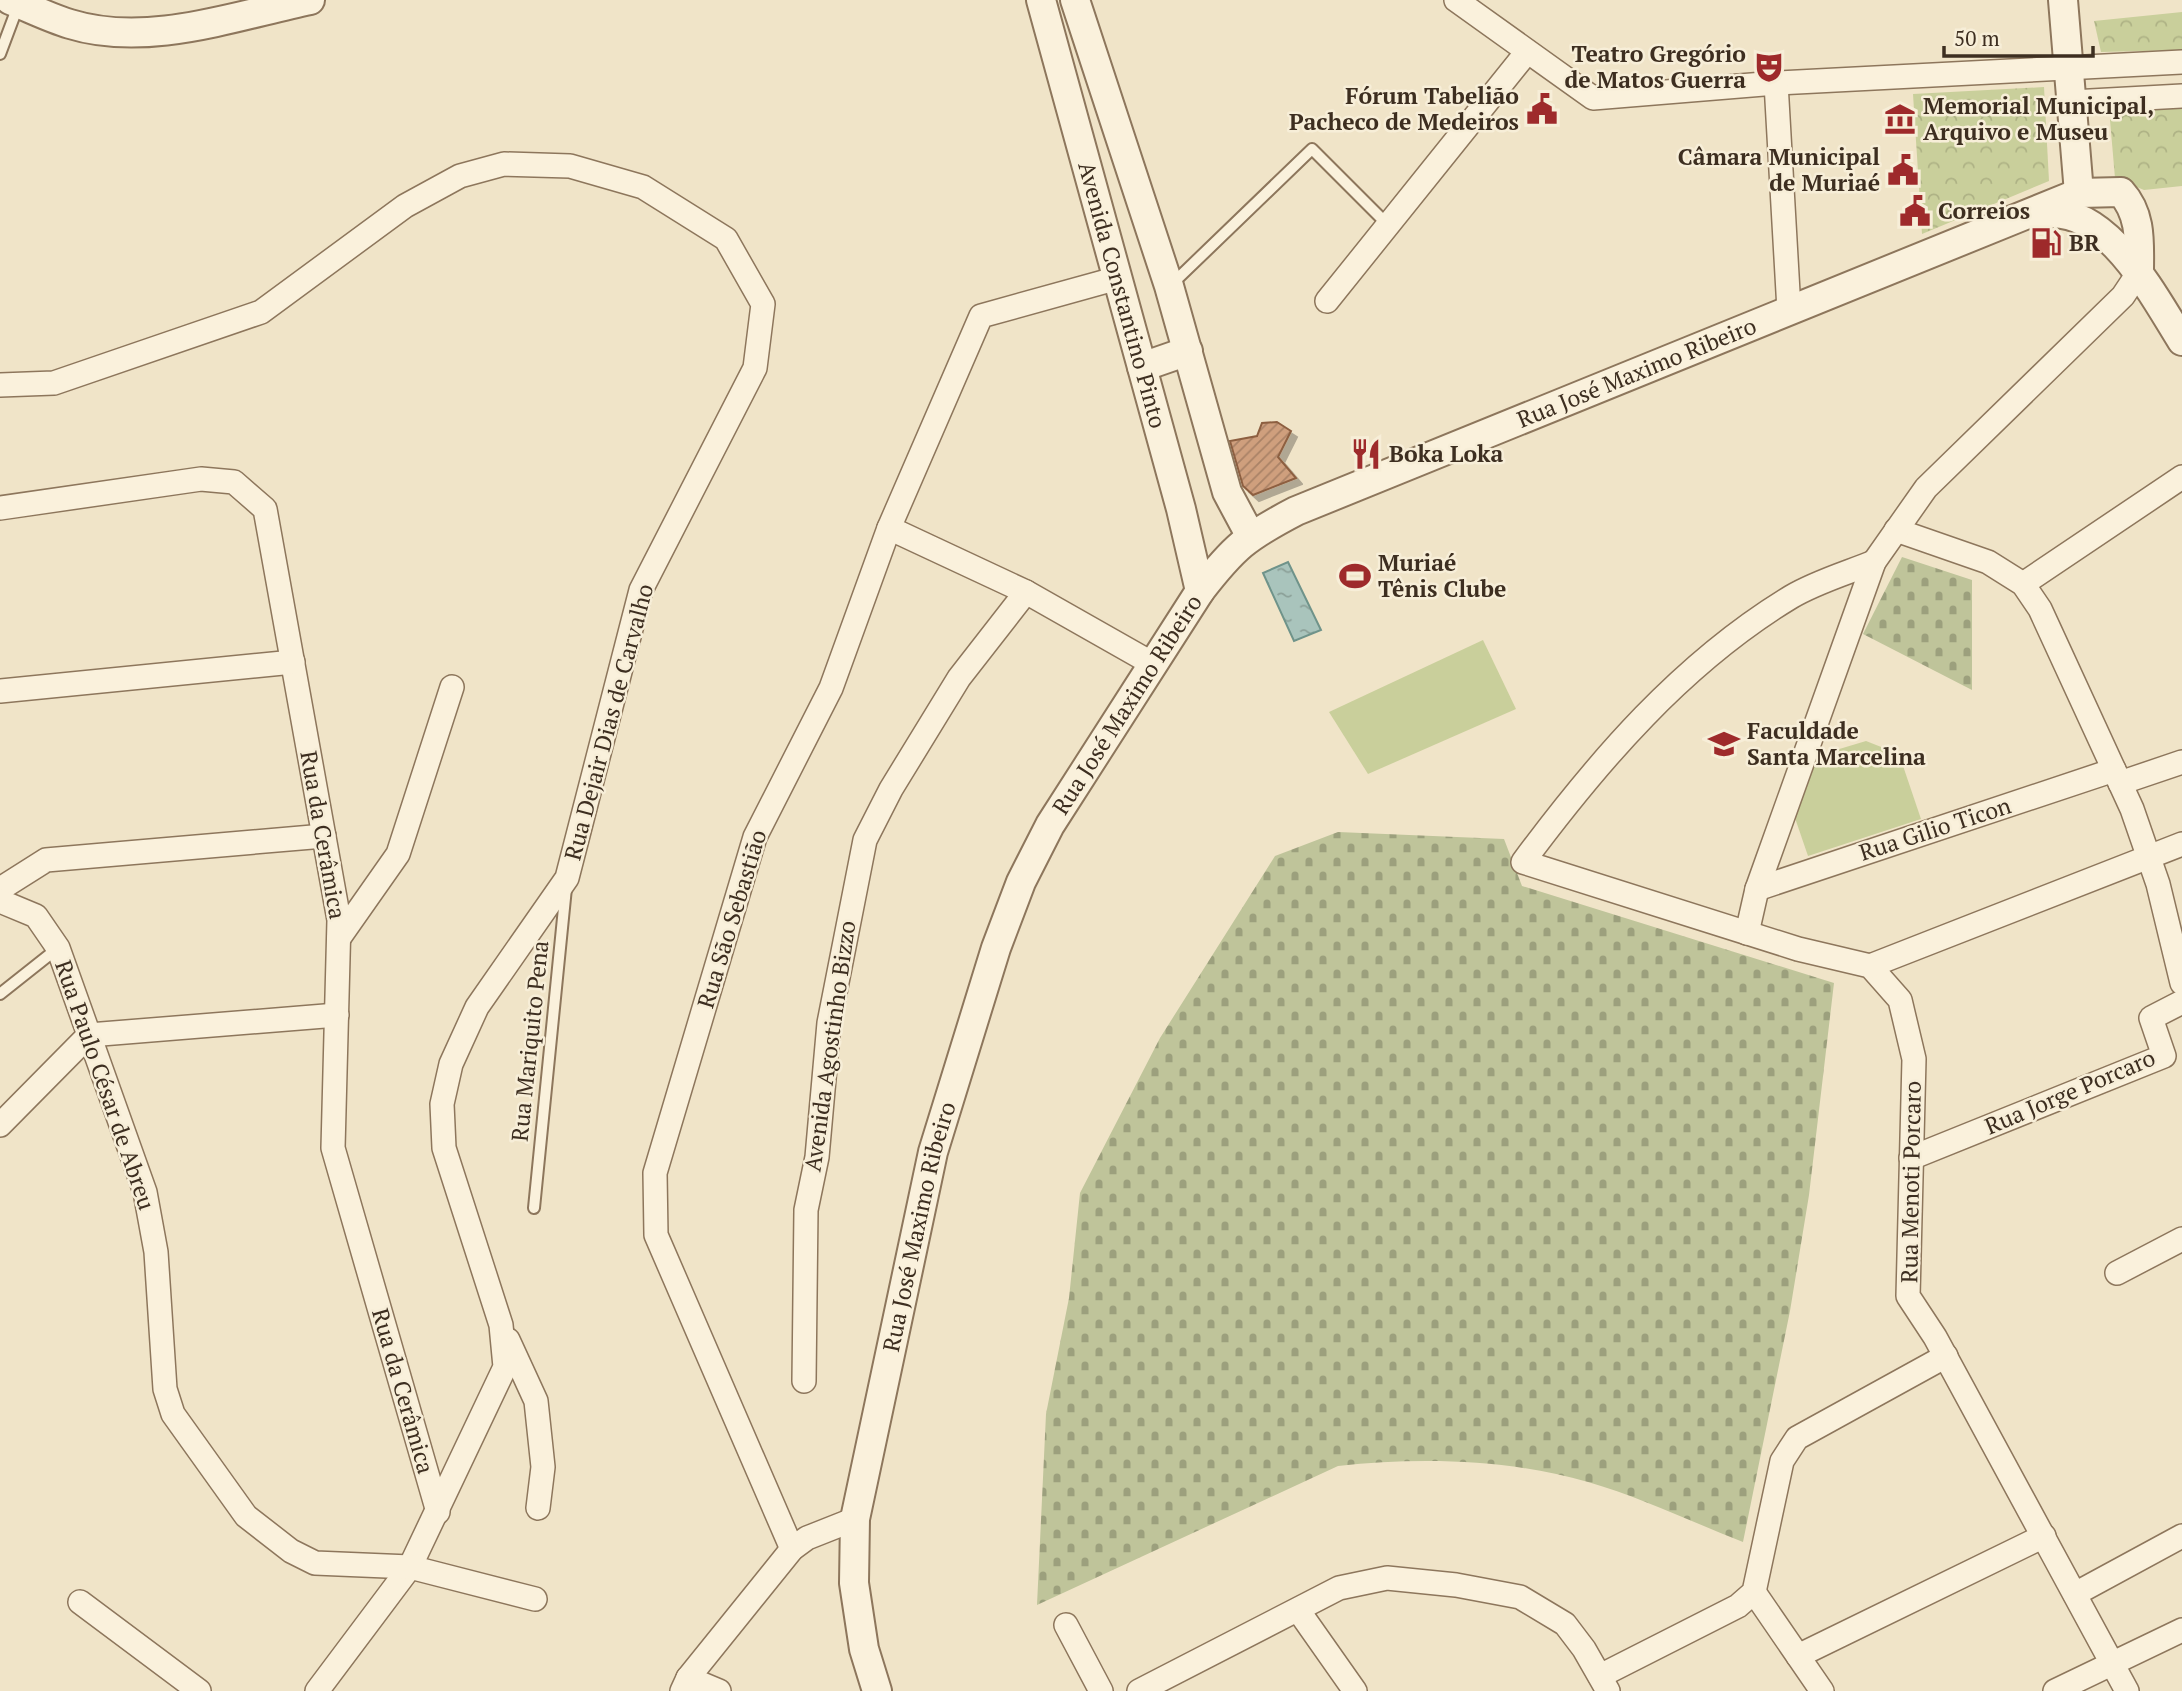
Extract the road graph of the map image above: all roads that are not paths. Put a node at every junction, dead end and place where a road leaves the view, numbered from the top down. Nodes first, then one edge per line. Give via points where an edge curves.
1 (310, 0) edge
2 (1041, 0) edge
3 (1075, 0) edge
4 (1456, 0) edge
5 (2063, 0) edge
6 (15, 2) edge
7 (1527, 52) junction
8 (0, 54) edge
9 (2182, 62) edge
10 (2069, 67) junction
11 (1776, 83) junction
12 (2182, 96) edge
13 (2072, 102) junction
14 (2079, 193) junction
15 (2018, 220) junction
16 (1388, 225) junction
17 (2138, 272) junction
18 (1118, 278) junction
19 (1169, 286) junction
20 (1327, 301) dead end
21 (1789, 310) junction
22 (2182, 341) edge
23 (1188, 351) junction
24 (1142, 368) junction
25 (0, 385) edge
26 (2182, 477) edge
27 (0, 508) edge
28 (889, 528) junction
29 (1896, 530) junction
30 (1250, 535) junction
31 (1874, 562) junction
32 (2023, 584) junction
33 (1200, 591) junction
34 (1026, 592) junction
35 (293, 662) junction
36 (1153, 664) junction
37 (452, 687) dead end
38 (0, 691) edge
39 (2182, 762) edge
40 (2117, 776) junction
41 (324, 836) junction
42 (2182, 844) edge
43 (2147, 856) junction
44 (567, 878) junction
45 (0, 889) edge
46 (1757, 889) junction
47 (0, 901) edge
48 (1747, 933) junction
49 (339, 938) junction
50 (58, 948) junction
51 (1870, 966) junction
52 (2182, 983) edge
53 (0, 994) edge
54 (2182, 1002) edge
55 (337, 1015) junction
56 (89, 1035) junction
57 (0, 1125) edge
58 (1912, 1158) junction
59 (534, 1208) dead end
60 (2182, 1239) edge
61 (2117, 1273) dead end
62 (501, 1325) junction
63 (1946, 1356) junction
64 (804, 1381) dead end
65 (538, 1508) dead end
66 (438, 1512) junction
67 (855, 1519) junction
68 (2044, 1536) junction
69 (2182, 1536) edge
70 (792, 1549) junction
71 (410, 1567) junction
72 (1754, 1592) junction
73 (2075, 1594) junction
74 (535, 1599) dead end
75 (80, 1602) dead end
76 (1298, 1610) junction
77 (1066, 1625) dead end
78 (2182, 1630) edge
79 (1798, 1656) junction
80 (2113, 1664) junction
81 (1604, 1683) edge
82 (685, 1685) edge
83 (199, 1691) edge
84 (317, 1691) edge
85 (719, 1691) edge
86 (877, 1691) edge
87 (1101, 1691) edge
88 (1139, 1691) edge
89 (1355, 1691) edge
90 (1822, 1691) edge
91 (2055, 1691) edge
92 (2127, 1691) edge

1 - 6 street via 175,29 119,32 71,25
2 - 18 street, Avenida Constantino Pinto
3 - 19 street, Avenida Constantino Pinto
4 - 7 street
5 - 10 street
6 - 8 lane
7 - 11 street via 1593,98
7 - 16 street
9 - 10 street
10 - 11 street
10 - 13 street
11 - 21 street
12 - 13 street
13 - 14 street
14 - 15 street
14 - 17 street via 2121,192 2132,204
15 - 17 street via 2046,213 2078,216 2101,231
15 - 21 street, Rua José Maximo Ribeiro
16 - 19 lane via 1312,149
16 - 20 street
17 - 22 street
17 - 29 street via 2123,296 1926,488
18 - 24 street, Avenida Constantino Pinto
18 - 28 street, Rua São Sebastião via 981,316
19 - 23 street, Avenida Constantino Pinto
21 - 30 street, Rua José Maximo Ribeiro via 1296,511
23 - 24 street
23 - 30 street, Avenida Constantino Pinto via 1227,492
24 - 33 street, Avenida Constantino Pinto
25 - 44 street, Rua Dejair Dias de Carvalho via 54,383 261,312 405,206 460,176 504,164 569,166 643,187 726,239 763,304 755,368 641,590
26 - 32 street
27 - 35 street, Rua da Cerâmica via 201,479 234,482 265,509
28 - 34 street
28 - 70 street, Rua São Sebastião via 831,688 754,837 655,1172 656,1235
29 - 31 street
29 - 32 street via 1988,562
30 - 33 street, Rua José Maximo Ribeiro
31 - 46 street
31 - 48 street via 1793,596 1732,637 1657,702 1523,862
32 - 40 street via 2040,609
33 - 36 street, Rua José Maximo Ribeiro
34 - 36 street
34 - 64 street, Avenida Agostinho Bizzo via 959,678 865,840 829,1023 817,1157 806,1210
35 - 38 street
35 - 41 street, Rua da Cerâmica
36 - 67 street, Rua José Maximo Ribeiro via 1050,825 1021,882 996,948 933,1153
37 - 49 street via 398,855
39 - 40 street, Rua Gilio Ticon
40 - 43 street
40 - 46 street, Rua Gilio Ticon
41 - 45 street via 46,860
41 - 49 street, Rua da Cerâmica
42 - 43 street
43 - 51 street
43 - 52 street
44 - 59 lane, Rua Mariquito Pena
44 - 62 street, Rua Dejair Dias de Carvalho via 477,1007 450,1064 442,1104 444,1148
46 - 48 street
47 - 50 street, Rua Paulo César de Abreu via 36,916
48 - 51 street
49 - 55 street, Rua da Cerâmica
50 - 53 lane
50 - 56 street, Rua Paulo César de Abreu
51 - 58 street, Rua Menoti Porcaro via 1899,1000 1914,1059
54 - 58 street, Rua Jorge Porcaro via 2151,1017 2164,1056
55 - 56 street
55 - 66 street, Rua da Cerâmica via 333,1148
56 - 57 street
56 - 71 street, Rua Paulo César de Abreu via 145,1192 156,1252 165,1389 173,1414 246,1516 291,1551 315,1563
58 - 63 street, Rua Menoti Porcaro via 1908,1296
60 - 61 street
62 - 65 street via 537,1401 543,1467
62 - 66 street, Rua Dejair Dias de Carvalho via 505,1367
63 - 68 street, Rua Menoti Porcaro
63 - 72 street via 1797,1438 1782,1461
66 - 71 street, Rua Dejair Dias de Carvalho
67 - 70 street
67 - 86 street, Rua José Maximo Ribeiro via 854,1583 864,1649
68 - 73 street, Rua Menoti Porcaro
68 - 79 street
69 - 73 street
70 - 82 street
71 - 74 street, Rua Paulo César de Abreu
71 - 84 street, Rua Dejair Dias de Carvalho
72 - 79 street
72 - 81 street via 1738,1606
73 - 80 street, Rua Menoti Porcaro
75 - 83 street
76 - 81 street via 1339,1588 1387,1578 1456,1584 1520,1597 1565,1624
76 - 88 street
76 - 89 street
77 - 87 street
78 - 80 street
79 - 90 street
80 - 91 street
80 - 92 street, Rua Menoti Porcaro
82 - 85 street

